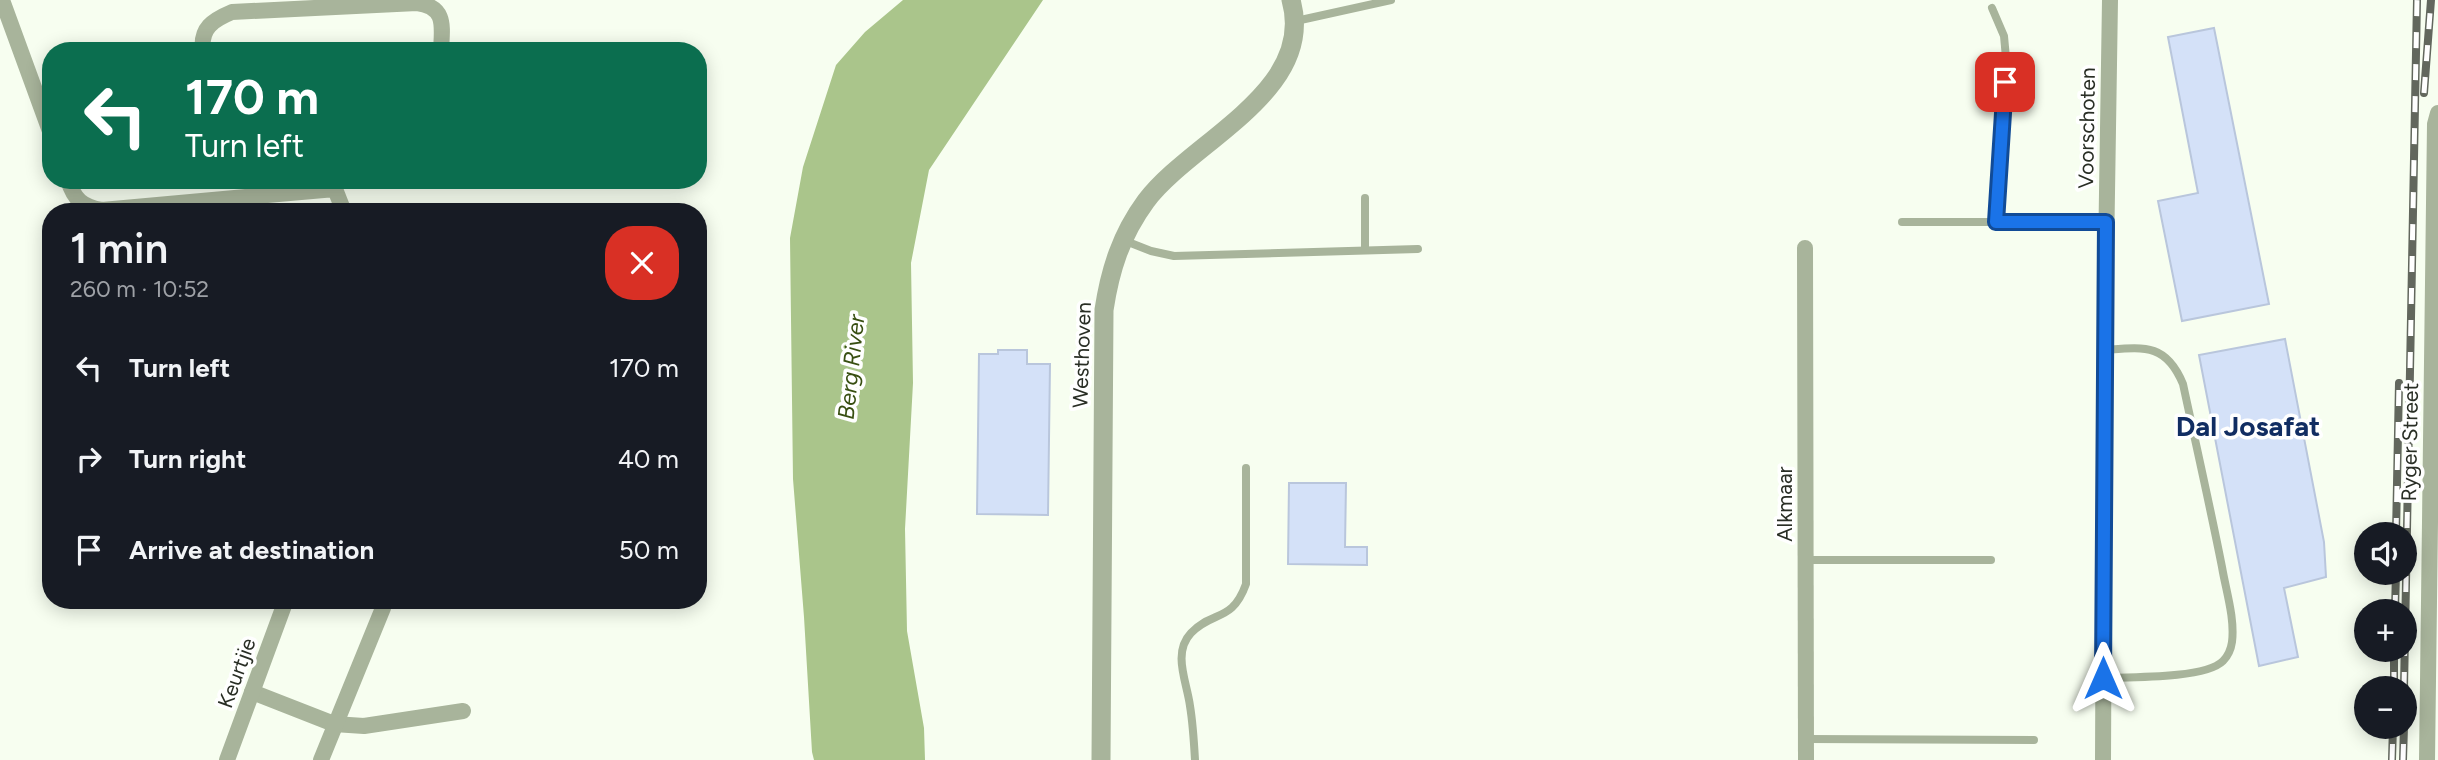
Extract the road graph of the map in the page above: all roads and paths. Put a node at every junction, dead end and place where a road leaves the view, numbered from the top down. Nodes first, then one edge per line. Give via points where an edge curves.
1 (2, 0) edge
2 (1292, 0) edge
3 (1391, 0) edge
4 (2110, 0) edge
5 (1992, 8) dead end
6 (1296, 22) junction
7 (202, 42) edge
8 (441, 42) edge
9 (42, 109) edge
10 (2437, 119) edge
11 (299, 189) edge
12 (1365, 198) dead end
13 (168, 203) edge
14 (1902, 222) dead end
15 (1996, 222) junction
16 (2106, 222) junction
17 (1123, 240) junction
18 (1805, 248) dead end
19 (1418, 249) dead end
20 (1365, 250) junction
21 (2105, 350) junction
22 (1246, 468) dead end
23 (1806, 560) junction
24 (1991, 561) dead end
25 (2434, 567) edge
26 (283, 609) edge
27 (383, 609) edge
28 (2103, 678) junction
29 (252, 692) junction
30 (463, 711) dead end
31 (334, 724) junction
32 (1807, 739) junction
33 (2034, 740) dead end
34 (227, 760) edge
35 (321, 760) edge
36 (1101, 760) edge
37 (1195, 760) edge
38 (1807, 760) edge
39 (2103, 760) edge
40 (2427, 760) edge

1 - 9 street
2 - 6 street
3 - 6 lane
4 - 16 street, Voorschoten
5 - 15 lane via 2004,36 2006,58
6 - 17 street, Westhoven via 1286,62 1275,80 1162,182
7 - 8 street via 205,29 232,12 417,3 436,9 441,18
10 - 25 street, Ryger Street
11 - 13 street
12 - 20 lane
14 - 15 lane
15 - 16 lane
16 - 21 street, Voorschoten
17 - 20 lane via 1174,256
17 - 36 street, Westhoven via 1109,277 1104,310
18 - 23 street, Alkmaar
19 - 20 lane
21 - 28 street, Voorschoten
21 - 28 lane via 2153,350 2176,367 2218,547 2232,642 2221,663 2206,669
22 - 37 lane via 1246,583 1233,608 1192,632 1184,644 1181,662
23 - 24 lane
23 - 32 street, Alkmaar
25 - 40 street, Ryger Street
26 - 29 street, Keurtjie
27 - 31 street
28 - 39 street, Voorschoten
29 - 31 street
29 - 34 street, Keurtjie
30 - 31 street via 364,726
31 - 35 street
32 - 33 lane
32 - 38 street, Alkmaar

